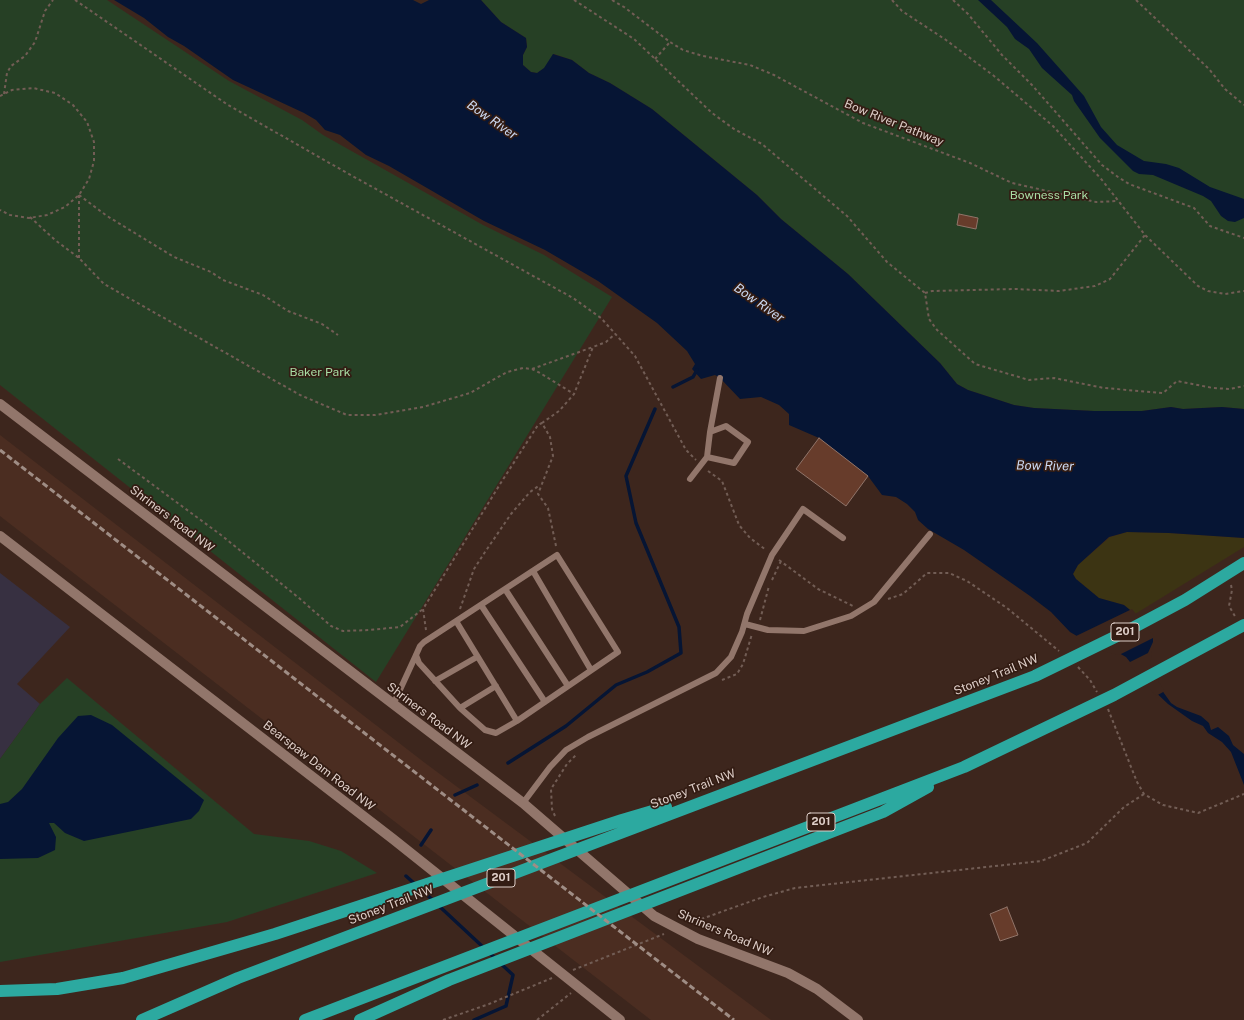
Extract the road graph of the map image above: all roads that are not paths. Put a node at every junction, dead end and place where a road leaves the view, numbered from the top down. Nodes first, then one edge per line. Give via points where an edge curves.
1 (720, 378) dead end
2 (0, 404) edge
3 (710, 432) junction
4 (707, 457) junction
5 (690, 479) dead end
6 (930, 534) dead end
7 (0, 536) edge
8 (842, 538) dead end
9 (1244, 563) edge
10 (533, 571) junction
11 (505, 589) junction
12 (481, 605) junction
13 (456, 621) junction
14 (744, 624) junction
15 (1242, 624) edge
16 (416, 655) junction
17 (477, 657) junction
18 (591, 670) junction
19 (435, 681) junction
20 (496, 686) junction
21 (568, 686) junction
22 (545, 702) junction
23 (393, 705) junction
24 (460, 708) junction
25 (517, 721) junction
26 (964, 766) junction
27 (523, 803) junction
28 (625, 825) junction
29 (0, 991) edge
30 (142, 1020) edge
31 (305, 1020) edge
32 (360, 1020) edge
33 (620, 1020) edge
34 (858, 1020) edge

1 - 3 lane
2 - 23 street, Shriners Road NW
3 - 4 lane
3 - 4 lane via 726,426 748,442 734,463
4 - 5 lane
6 - 14 lane via 874,602 851,616 804,631 768,630
7 - 33 street, Bearspaw Dam Road NW via 393,840
8 - 14 lane via 804,509 772,555
9 - 28 highway, Stoney Trail NW / 201 via 1185,600 1041,673 738,787
10 - 11 lane
10 - 18 lane
10 - 18 lane via 557,555 618,652
11 - 12 lane
11 - 21 lane
12 - 13 lane
12 - 22 lane
13 - 16 lane via 420,646
13 - 17 lane
14 - 27 lane via 732,657 716,673 566,750
15 - 26 highway, 201 via 1114,696
16 - 19 lane
16 - 23 lane
17 - 19 lane
17 - 20 lane
18 - 21 lane
19 - 24 lane
20 - 24 lane
20 - 25 lane
21 - 22 lane
22 - 25 lane
23 - 27 street, Shriners Road NW
24 - 25 lane via 484,730 496,733
26 - 31 highway, 201
26 - 32 highway via 883,812 449,980
27 - 34 street, Shriners Road NW via 654,916 698,939 788,973 817,990
28 - 29 highway via 275,934 123,978 57,990
28 - 30 highway, Stoney Trail NW / 201 via 238,978

